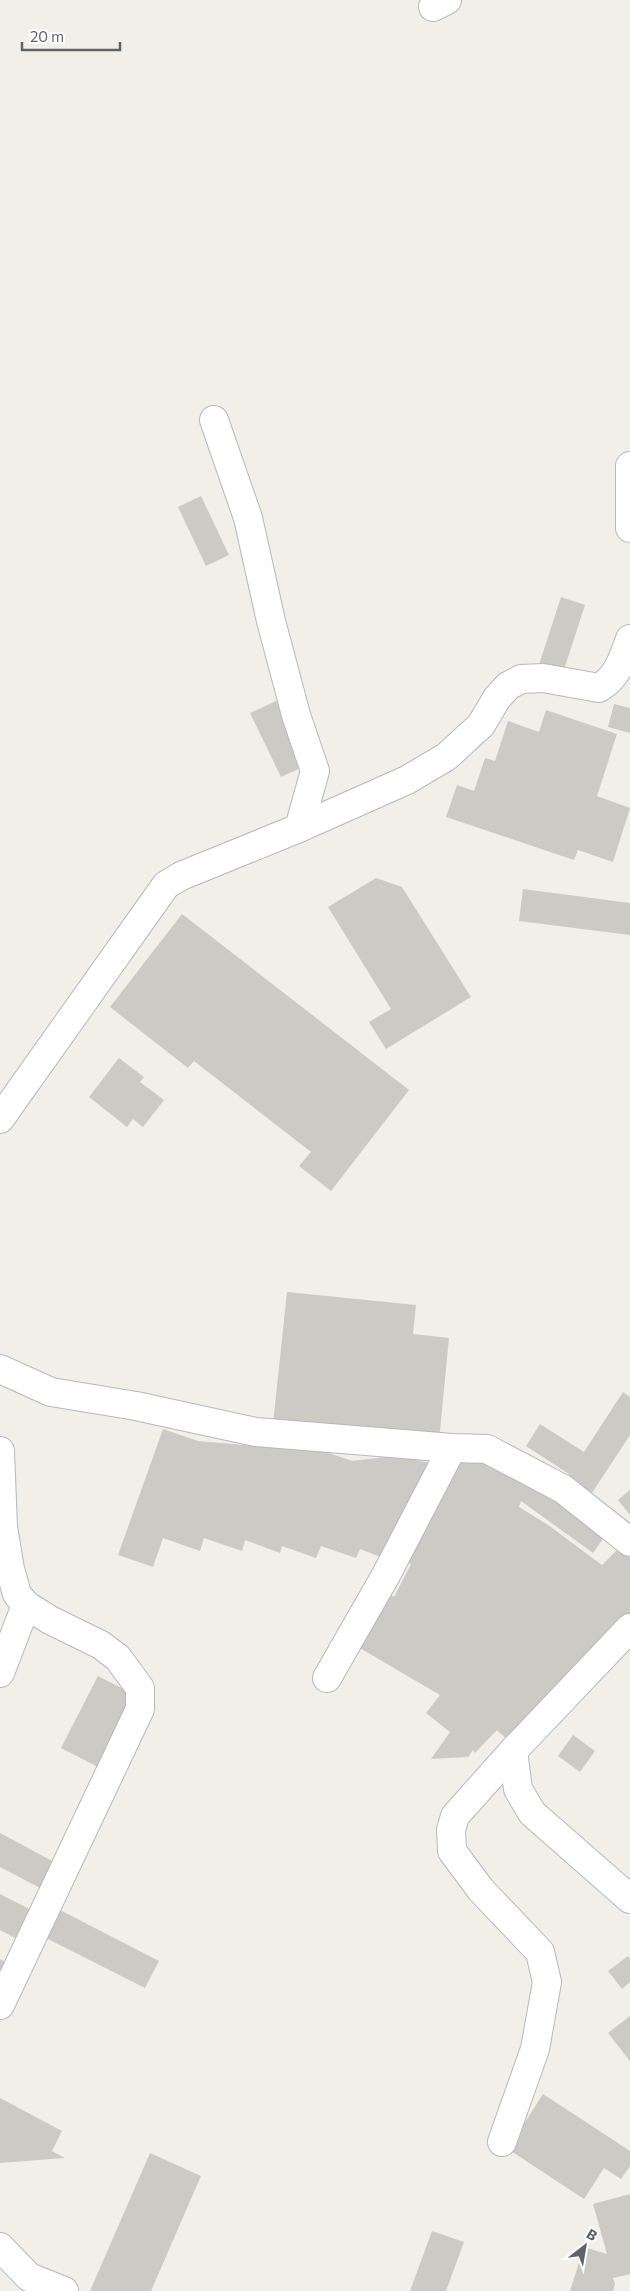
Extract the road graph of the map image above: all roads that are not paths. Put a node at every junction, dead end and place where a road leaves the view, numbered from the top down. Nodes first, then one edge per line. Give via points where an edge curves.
1 (214, 420) dead end
2 (630, 466) edge
3 (630, 528) edge
4 (630, 639) edge
5 (299, 828) junction
6 (0, 1119) edge
7 (0, 1369) edge
8 (452, 1448) junction
9 (0, 1451) edge
10 (630, 1542) edge
11 (26, 1605) junction
12 (630, 1628) edge
13 (0, 1673) edge
14 (327, 1678) dead end
15 (513, 1751) junction
16 (630, 1899) edge
17 (0, 2004) edge
18 (502, 2142) dead end
19 (0, 2247) edge
20 (64, 2291) edge

1 - 5 street via 248,518 296,715 315,771
2 - 3 street
4 - 5 street via 616,674 607,684 599,688 543,678 521,679 508,686 481,725 446,757 408,780
5 - 6 street via 181,876 166,886
7 - 8 street via 51,1392 136,1406 256,1432
8 - 10 street via 487,1449 496,1453 563,1489
8 - 14 street via 386,1575
9 - 11 street via 3,1527 10,1569 17,1594
11 - 13 street
11 - 17 street via 101,1645 118,1658 140,1688 140,1709
12 - 15 street
15 - 16 street via 518,1789 532,1813
15 - 18 street via 455,1816 451,1830 452,1852 481,1890 540,1952 547,1982 535,2049
19 - 20 street via 29,2277

